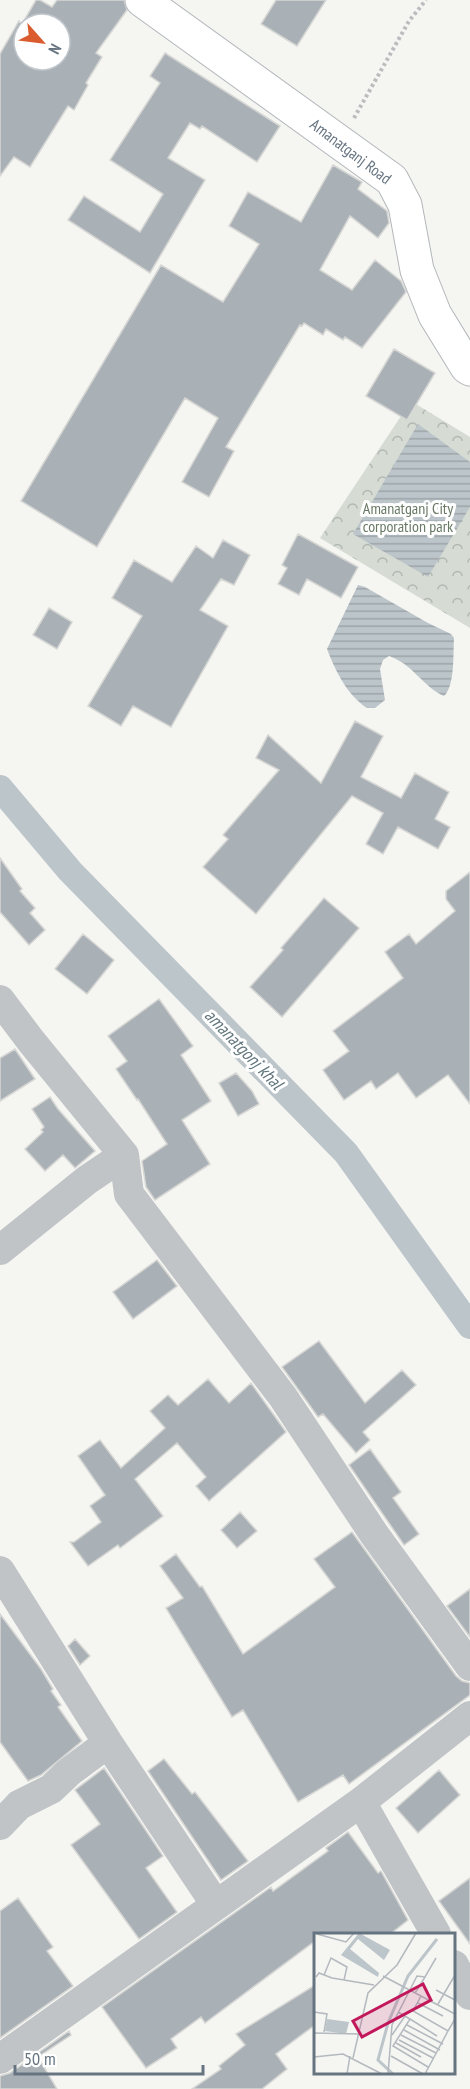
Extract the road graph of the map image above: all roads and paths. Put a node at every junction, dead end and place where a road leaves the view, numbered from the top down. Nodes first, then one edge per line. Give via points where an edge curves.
1 (142, 0) edge
2 (426, 0) edge
3 (340, 142) junction
4 (470, 369) edge
5 (0, 1000) edge
6 (124, 1155) junction
7 (0, 1250) edge
8 (0, 1571) edge
9 (470, 1666) edge
10 (470, 1716) edge
11 (108, 1743) junction
12 (361, 1802) junction
13 (0, 1825) edge
14 (216, 1905) junction
15 (435, 1933) edge
16 (455, 1969) edge
17 (470, 1995) edge
18 (0, 2059) edge

1 - 3 main road, Amanatganj Road
2 - 3 path via 409,21
3 - 4 main road, Amanatganj Road via 392,180 405,205 417,270 435,315
5 - 6 street
6 - 7 street
6 - 9 street via 129,1194 283,1396 374,1534
8 - 11 street
10 - 12 street
11 - 13 street via 51,1789 19,1805
11 - 14 street
12 - 14 street
12 - 15 street
14 - 18 street
16 - 17 street

